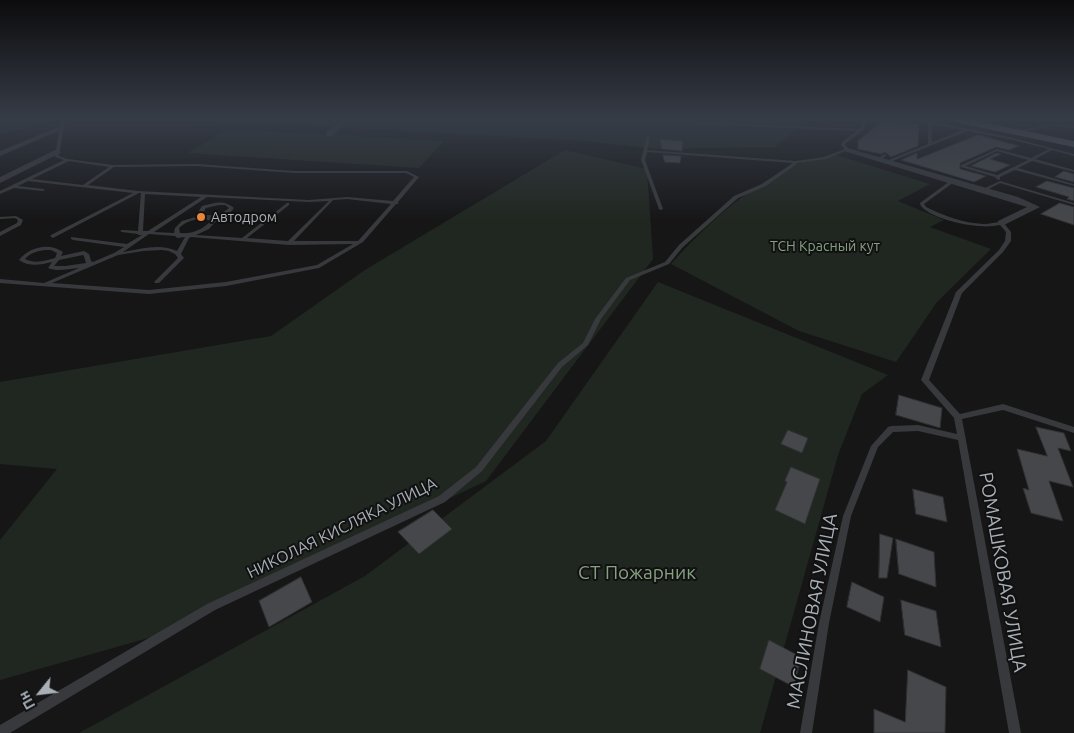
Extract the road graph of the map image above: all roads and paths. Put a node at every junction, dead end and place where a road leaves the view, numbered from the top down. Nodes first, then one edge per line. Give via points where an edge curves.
1 (56, 153) edge
2 (58, 153) edge
3 (645, 153) edge
4 (675, 153) edge
5 (837, 153) edge
6 (867, 153) edge
7 (902, 153) edge
8 (990, 153) edge
9 (1009, 153) edge
10 (1044, 153) edge
11 (884, 159) junction
12 (1032, 159) junction
13 (68, 160) junction
14 (796, 162) junction
15 (112, 166) junction
16 (1014, 168) junction
17 (1074, 171) edge
18 (999, 179) junction
19 (0, 180) edge
20 (28, 180) junction
21 (952, 182) junction
22 (1074, 185) edge
23 (84, 186) junction
24 (15, 187) junction
25 (43, 190) dead end
26 (983, 190) junction
27 (140, 192) junction
28 (0, 193) edge
29 (205, 195) junction
30 (331, 201) junction
31 (396, 203) junction
32 (287, 204) dead end
33 (1074, 204) edge
34 (661, 209) dead end
35 (206, 217) junction
36 (0, 218) edge
37 (1002, 223) junction
38 (122, 231) dead end
39 (0, 234) edge
40 (140, 234) junction
41 (148, 235) junction
42 (53, 236) dead end
43 (176, 236) junction
44 (187, 237) junction
45 (73, 238) dead end
46 (242, 240) junction
47 (361, 241) junction
48 (289, 243) junction
49 (129, 246) junction
50 (179, 253) junction
51 (116, 254) junction
52 (57, 258) junction
53 (93, 264) junction
54 (0, 281) edge
55 (157, 282) dead end
56 (43, 284) junction
57 (958, 417) junction
58 (1074, 430) edge
59 (962, 438) junction
60 (0, 732) edge
61 (806, 733) edge
62 (1015, 733) edge

1 - 19 street
2 - 13 lane via 57,157
3 - 34 lane via 643,160
4 - 14 lane
5 - 14 lane, НИКОЛАЯ КИСЛЯКА УЛИЦА
6 - 11 street
7 - 11 lane
8 - 18 lane via 962,166
9 - 12 lane
10 - 12 lane
11 - 21 street
12 - 16 lane
12 - 17 lane
13 - 15 lane
13 - 20 lane
14 - 60 lane, НИКОЛАЯ КИСЛЯКА УЛИЦА via 764,185 736,197 667,262 628,279 598,319 586,344 560,365 479,469 442,499 211,607
15 - 23 lane
15 - 31 lane via 197,165 294,172 415,174 416,180
16 - 18 lane
16 - 22 lane
18 - 26 lane
18 - 33 lane
20 - 23 lane
20 - 24 lane
21 - 26 street
21 - 37 lane via 922,204 924,208 984,226
23 - 27 lane
24 - 25 lane
24 - 28 lane
26 - 37 street via 1035,207
27 - 29 lane
27 - 40 lane
27 - 42 lane
29 - 30 lane
29 - 41 lane
30 - 31 lane via 347,198
30 - 48 lane
31 - 47 lane
32 - 46 lane
35 - 35 lane via 200,214 204,207 232,206 230,212
35 - 43 lane via 184,222 177,228
35 - 44 lane via 214,221 213,224
36 - 39 lane via 16,217 20,220 19,224
37 - 57 lane via 1009,232 1008,241 959,292 925,380
38 - 40 lane
40 - 41 lane
41 - 43 lane
41 - 49 lane
43 - 44 lane
44 - 46 lane
44 - 50 lane
45 - 49 lane
46 - 48 lane
47 - 48 lane
47 - 56 lane via 319,266 226,284 149,292
49 - 51 lane
50 - 51 lane via 173,249 157,248
50 - 55 lane via 180,258
51 - 53 lane
52 - 52 lane via 60,252 46,248 22,260 29,264
52 - 53 lane via 84,252 88,262
52 - 53 lane via 51,268
53 - 56 lane
54 - 56 lane
57 - 58 lane via 1003,407
57 - 59 lane, РОМАШКОВАЯ УЛИЦА
59 - 61 lane, МАСЛИНОВАЯ УЛИЦА via 918,428 891,429 875,446 847,516 824,623
59 - 62 lane, РОМАШКОВАЯ УЛИЦА

